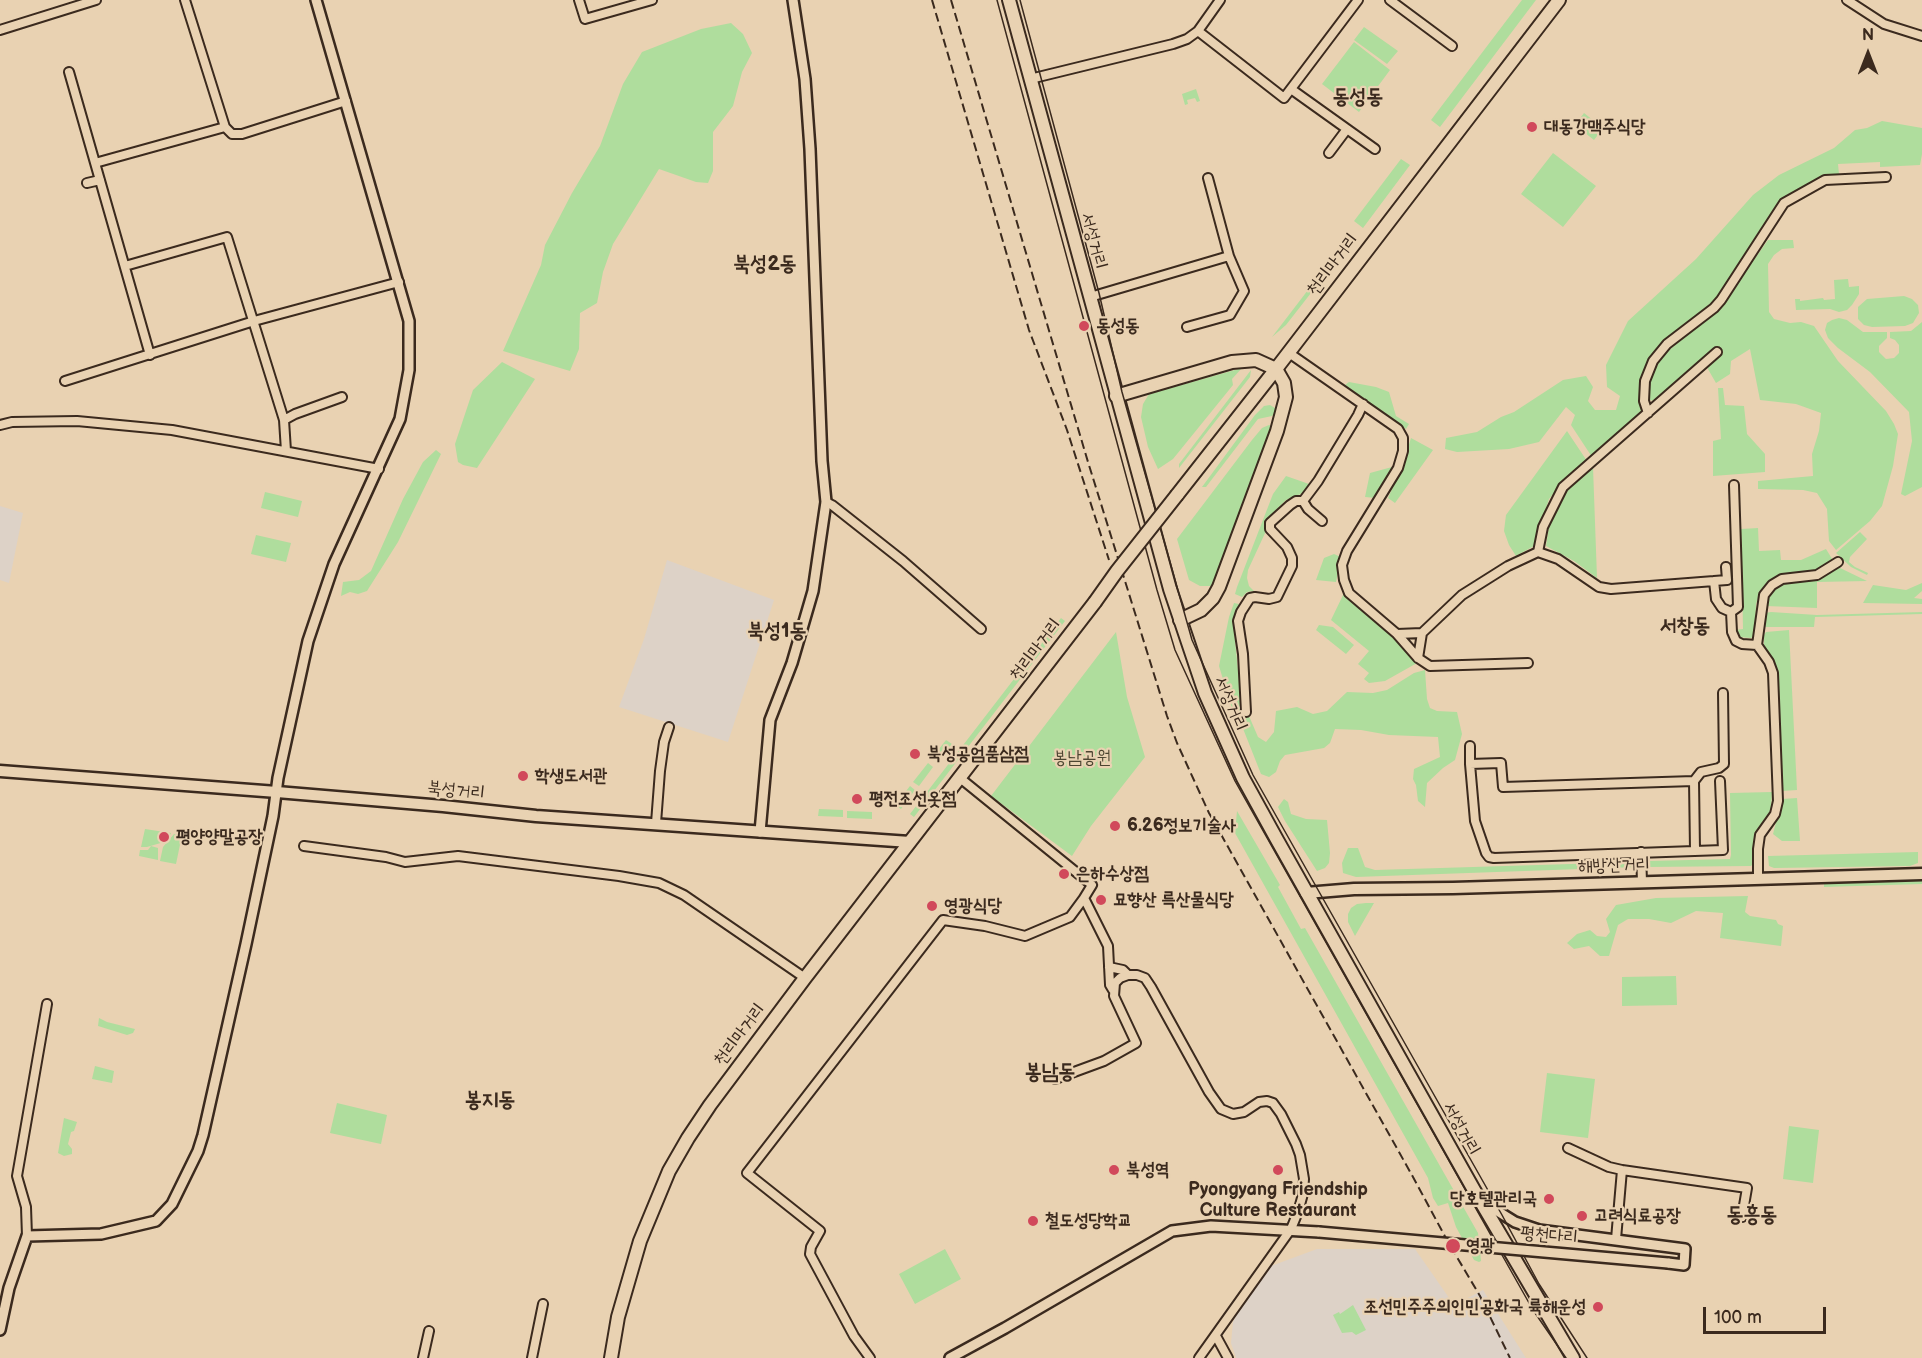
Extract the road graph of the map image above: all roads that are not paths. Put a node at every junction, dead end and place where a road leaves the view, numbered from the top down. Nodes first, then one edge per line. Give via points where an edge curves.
1 (96, 0) edge
2 (185, 0) edge
3 (316, 0) edge
4 (579, 0) edge
5 (652, 0) edge
6 (793, 0) edge
7 (1009, 0) edge
8 (1220, 0) edge
9 (1358, 0) edge
10 (1390, 0) edge
11 (1559, 0) edge
12 (1847, 0) edge
13 (0, 30) edge
14 (1198, 31) junction
15 (1922, 36) edge
16 (1452, 46) dead end
17 (69, 72) dead end
18 (1030, 79) junction
19 (1291, 89) junction
20 (346, 101) junction
21 (225, 127) junction
22 (1347, 129) junction
23 (1375, 149) dead end
24 (1329, 153) dead end
25 (96, 163) junction
26 (1886, 177) dead end
27 (1208, 178) dead end
28 (100, 180) junction
29 (87, 183) dead end
30 (1228, 256) junction
31 (125, 266) junction
32 (399, 282) junction
33 (1090, 297) junction
34 (255, 321) junction
35 (1186, 327) dead end
36 (1717, 352) dead end
37 (1289, 353) junction
38 (150, 355) junction
39 (1276, 369) junction
40 (65, 381) dead end
41 (1116, 396) junction
42 (342, 397) dead end
43 (1363, 404) junction
44 (1648, 413) junction
45 (284, 420) junction
46 (0, 425) edge
47 (286, 451) junction
48 (379, 469) junction
49 (1734, 485) dead end
50 (1303, 501) junction
51 (826, 502) junction
52 (1322, 521) dead end
53 (1538, 552) junction
54 (1838, 562) dead end
55 (1726, 567) dead end
56 (1714, 581) junction
57 (1731, 612) junction
58 (1180, 620) junction
59 (981, 628) dead end
60 (1422, 633) junction
61 (1397, 634) junction
62 (1757, 645) junction
63 (1418, 658) junction
64 (1528, 663) dead end
65 (1723, 693) dead end
66 (1246, 712) dead end
67 (669, 727) dead end
68 (1470, 746) dead end
69 (1470, 764) junction
70 (0, 771) edge
71 (960, 778) junction
72 (1694, 781) junction
73 (1720, 781) dead end
74 (277, 792) junction
75 (656, 823) junction
76 (760, 832) junction
77 (910, 842) junction
78 (304, 846) dead end
79 (1695, 850) junction
80 (1641, 852) junction
81 (1922, 874) edge
82 (1758, 879) junction
83 (1642, 882) junction
84 (1306, 893) junction
85 (1084, 898) junction
86 (1108, 967) junction
87 (1128, 975) junction
88 (804, 978) junction
89 (1114, 992) junction
90 (47, 1004) dead end
91 (1055, 1080) dead end
92 (1568, 1148) dead end
93 (1622, 1170) junction
94 (1474, 1190) junction
95 (1742, 1217) dead end
96 (1291, 1229) junction
97 (27, 1236) junction
98 (1616, 1239) junction
99 (543, 1304) dead end
100 (0, 1329) edge
101 (429, 1331) dead end
102 (1216, 1336) junction
103 (423, 1358) edge
104 (532, 1358) edge
105 (611, 1358) edge
106 (870, 1358) edge
107 (950, 1358) edge
108 (1199, 1358) edge
109 (1228, 1358) edge
110 (1573, 1358) edge

1 - 13 street
2 - 21 street
3 - 20 street
4 - 5 street via 585,19
6 - 51 street via 806,79
7 - 18 main road, 서성거리
8 - 14 street
9 - 19 street
10 - 16 street
11 - 37 main road, 천리마거리
12 - 15 street via 1884,24
14 - 18 street via 1173,44
14 - 19 street via 1284,98
17 - 25 street
18 - 33 main road, 서성거리
19 - 22 street
20 - 21 street via 242,134 232,134
20 - 32 street
21 - 25 street
22 - 23 street
22 - 24 street
25 - 28 street
26 - 44 street via 1825,180 1784,203 1721,300 1667,344 1653,361 1645,381
27 - 30 street
28 - 29 street
28 - 31 street
30 - 33 street
30 - 35 street via 1244,291 1230,315
31 - 34 street via 227,237
31 - 38 street
32 - 34 street
32 - 48 street via 410,321 410,370 400,419
33 - 41 main road, 서성거리
34 - 38 street
34 - 45 street
36 - 44 street
37 - 39 main road, 천리마거리
37 - 43 street
38 - 40 street
39 - 41 main road via 1256,360 1232,362
39 - 58 main road via 1284,382 1286,397 1224,576 1207,605
39 - 71 main road, 천리마거리, bridge
41 - 58 main road, 서성거리
42 - 45 street
43 - 50 street
43 - 61 street via 1398,429 1402,451 1398,468 1347,551 1342,565 1344,580 1349,593
44 - 53 street via 1563,487 1543,527
45 - 47 street
46 - 47 street via 77,421 172,430
47 - 48 street
48 - 74 street via 320,602 308,641
49 - 57 street via 1738,607
50 - 52 street
50 - 66 street via 1290,505 1270,523 1270,529 1292,558 1288,577 1277,597 1250,598 1238,621
51 - 59 street
51 - 76 street via 813,591 770,720
53 - 56 street via 1611,589
53 - 60 street via 1462,595
54 - 62 street via 1817,575 1782,579 1772,585 1764,595
55 - 56 street via 1727,580
56 - 57 street via 1716,599
57 - 62 street via 1736,641
58 - 84 main road, 서성거리 via 1223,736
60 - 61 street
60 - 63 street
61 - 63 street
62 - 82 street via 1773,673 1778,801 1760,835
63 - 64 street via 1436,667
65 - 72 street via 1724,764 1701,772
67 - 75 street via 660,771
68 - 69 street
69 - 72 street via 1502,763 1503,787
69 - 80 street via 1474,821 1489,857
70 - 74 main road, 북성거리
71 - 77 main road, 천리마거리
71 - 85 street via 1092,885
72 - 79 street
73 - 79 street via 1723,850
74 - 75 main road, 북성거리
74 - 97 street via 203,1135 172,1204 156,1221 142,1226 101,1234
75 - 76 main road, 북성거리
76 - 77 main road, 북성거리
77 - 88 main road, 천리마거리
78 - 88 street via 405,862 458,856 659,883 684,895
79 - 80 street
80 - 83 street
81 - 82 main road, 해방산거리
82 - 83 main road, 해방산거리
83 - 84 main road, 해방산거리
84 - 94 main road, 서성거리
85 - 86 street via 1108,946
85 - 106 street via 1070,917 1025,936 943,920 747,1173 820,1231 810,1254
86 - 87 street
86 - 89 street
87 - 89 street via 1115,983
87 - 96 street via 1145,978 1221,1108 1233,1114 1244,1113 1267,1101 1281,1114 1296,1144 1304,1179
88 - 105 main road, 천리마거리 via 710,1105 669,1171 628,1278
89 - 91 street via 1136,1043 1104,1061
90 - 97 street via 17,1176 26,1207
92 - 93 street
93 - 95 street via 1747,1188
93 - 98 street
94 - 98 street via 1486,1204 1515,1222 1539,1230
94 - 110 main road, 서성거리
96 - 98 street, 평천다리, bridge via 1684,1266 1685,1248
96 - 102 street
96 - 107 street, 평천다리 via 1211,1226 1172,1231
97 - 100 street
99 - 104 street
101 - 103 street
102 - 108 street
102 - 109 street

